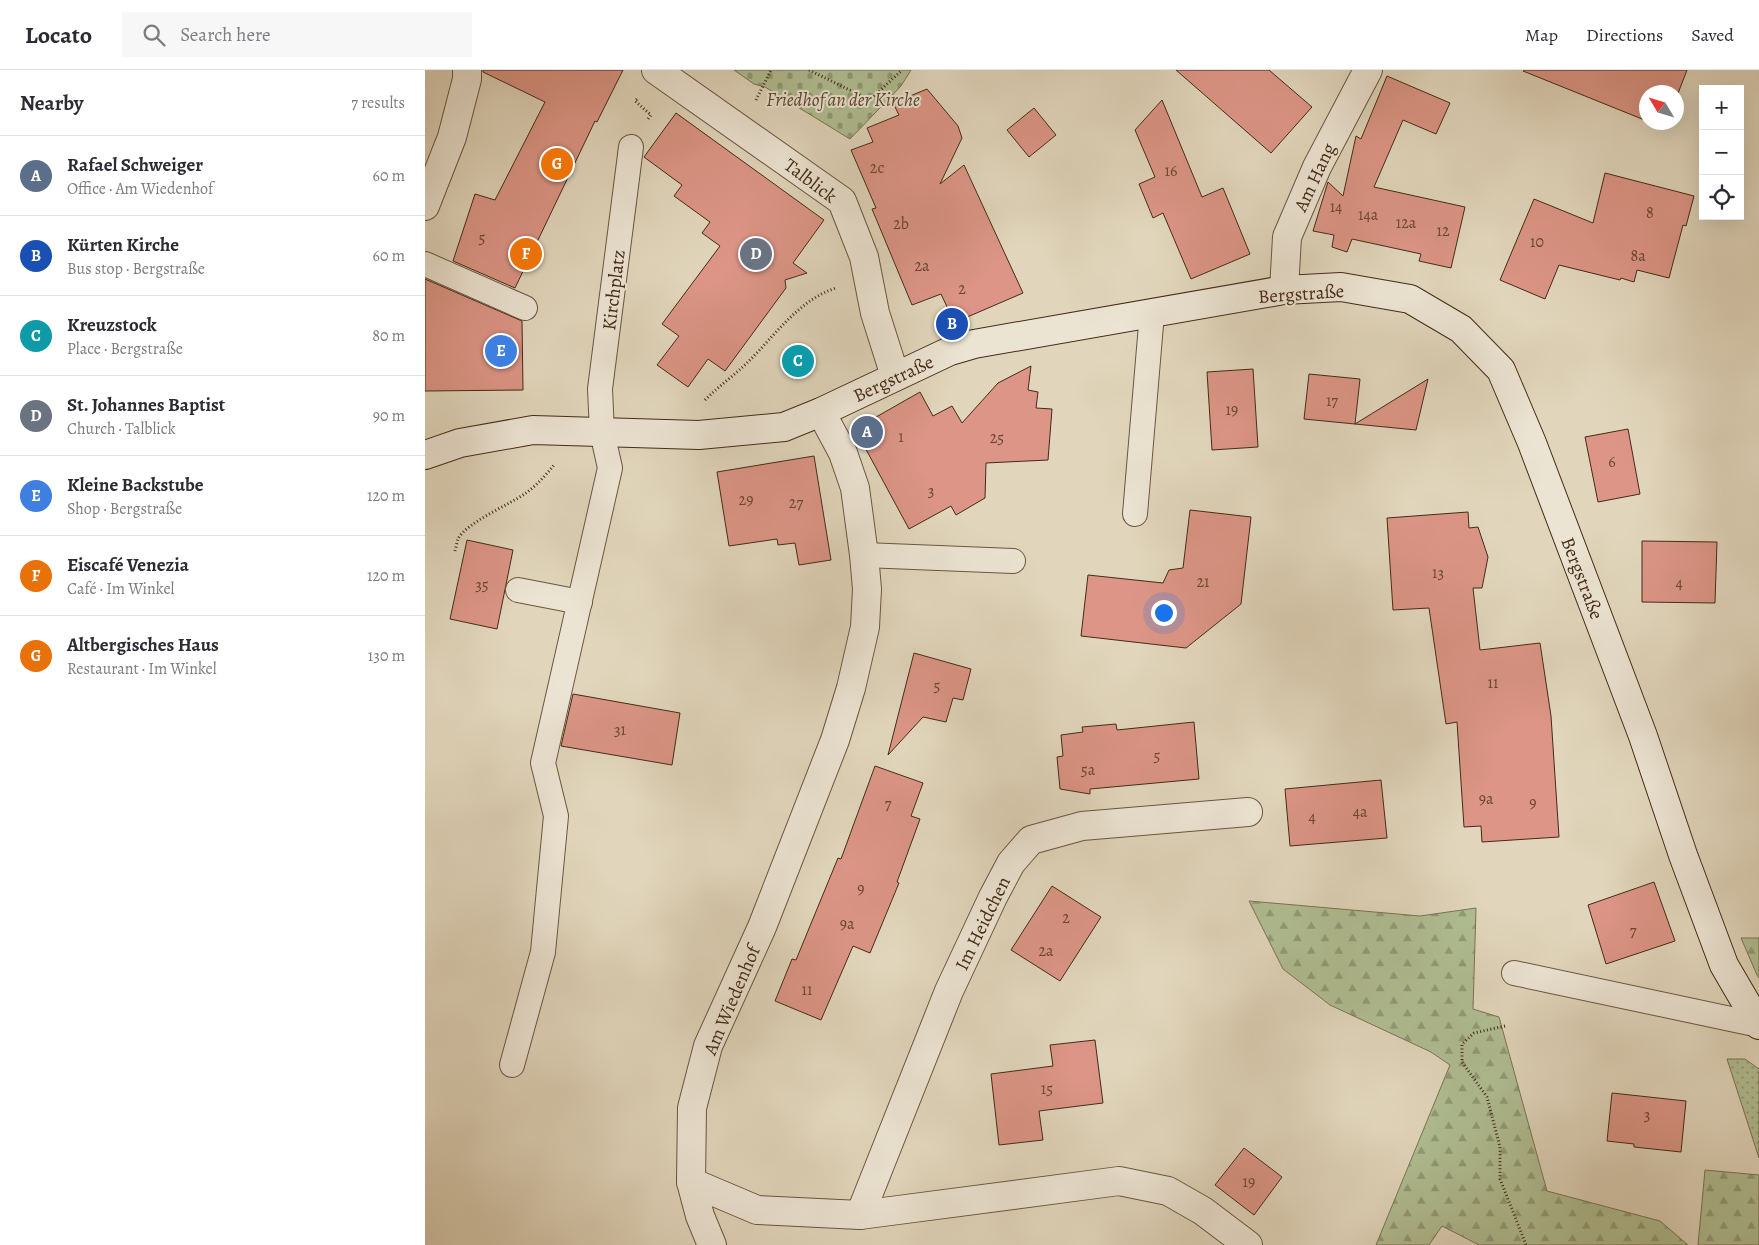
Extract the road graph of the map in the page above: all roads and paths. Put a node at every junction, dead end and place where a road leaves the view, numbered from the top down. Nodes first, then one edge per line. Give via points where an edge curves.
1 (467, 70) edge
2 (656, 70) edge
3 (771, 70) edge
4 (809, 70) edge
5 (902, 70) edge
6 (1369, 70) edge
7 (763, 86) dead end
8 (635, 101) dead end
9 (651, 115) dead end
10 (631, 147) dead end
11 (425, 206) edge
12 (425, 264) edge
13 (868, 277) junction
14 (1283, 290) junction
15 (525, 308) dead end
16 (1152, 313) junction
17 (895, 376) junction
18 (821, 412) junction
19 (562, 431) junction
20 (602, 432) junction
21 (670, 434) junction
22 (425, 455) edge
23 (1135, 514) dead end
24 (455, 551) dead end
25 (864, 555) junction
26 (1013, 561) dead end
27 (518, 590) dead end
28 (580, 602) junction
29 (1248, 812) dead end
30 (1514, 973) dead end
31 (1759, 1025) edge
32 (1505, 1026) dead end
33 (511, 1064) dead end
34 (691, 1182) junction
35 (860, 1215) junction
36 (712, 1245) edge
37 (1248, 1245) edge
38 (1526, 1245) edge

1 - 11 street via 452,137
2 - 13 street, Talblick via 842,201 864,257
3 - 7 path
4 - 5 path via 870,100
6 - 14 street, Am Hang via 1317,166 1287,236
8 - 9 path
10 - 20 lane, Kirchplatz via 600,389
12 - 15 lane
13 - 17 street, Talblick via 875,313
13 - 21 path via 823,292 805,304
14 - 16 street, Bergstraße
14 - 31 street, Bergstraße via 1341,287 1410,299 1461,329 1501,370 1533,443 1640,727 1724,965
16 - 17 street, Bergstraße via 974,344 950,351
16 - 23 lane
17 - 18 street, Bergstraße
18 - 21 street, Bergstraße via 784,427 699,435
18 - 25 street, Am Wiedenhof via 843,453 855,488
19 - 20 street, Bergstraße
19 - 22 street, Bergstraße via 533,430 460,442
19 - 24 path via 556,463 542,479 527,492 481,518 458,538
20 - 21 street, Bergstraße
20 - 28 lane, Kirchplatz via 610,468
25 - 26 lane
25 - 34 street, Am Wiedenhof via 867,589 865,627 851,688 789,861 708,1046 693,1108
27 - 28 lane
28 - 33 lane, Kirchplatz via 543,763 556,816 543,952
29 - 35 street, Im Heidchen via 1082,826 1031,840 1011,863 949,991
30 - 31 lane
32 - 38 path via 1474,1033 1462,1044 1462,1062 1487,1097 1500,1147 1500,1178
34 - 35 street via 757,1210
34 - 36 street, Am Wiedenhof
35 - 37 street via 1119,1181 1168,1191 1203,1211

